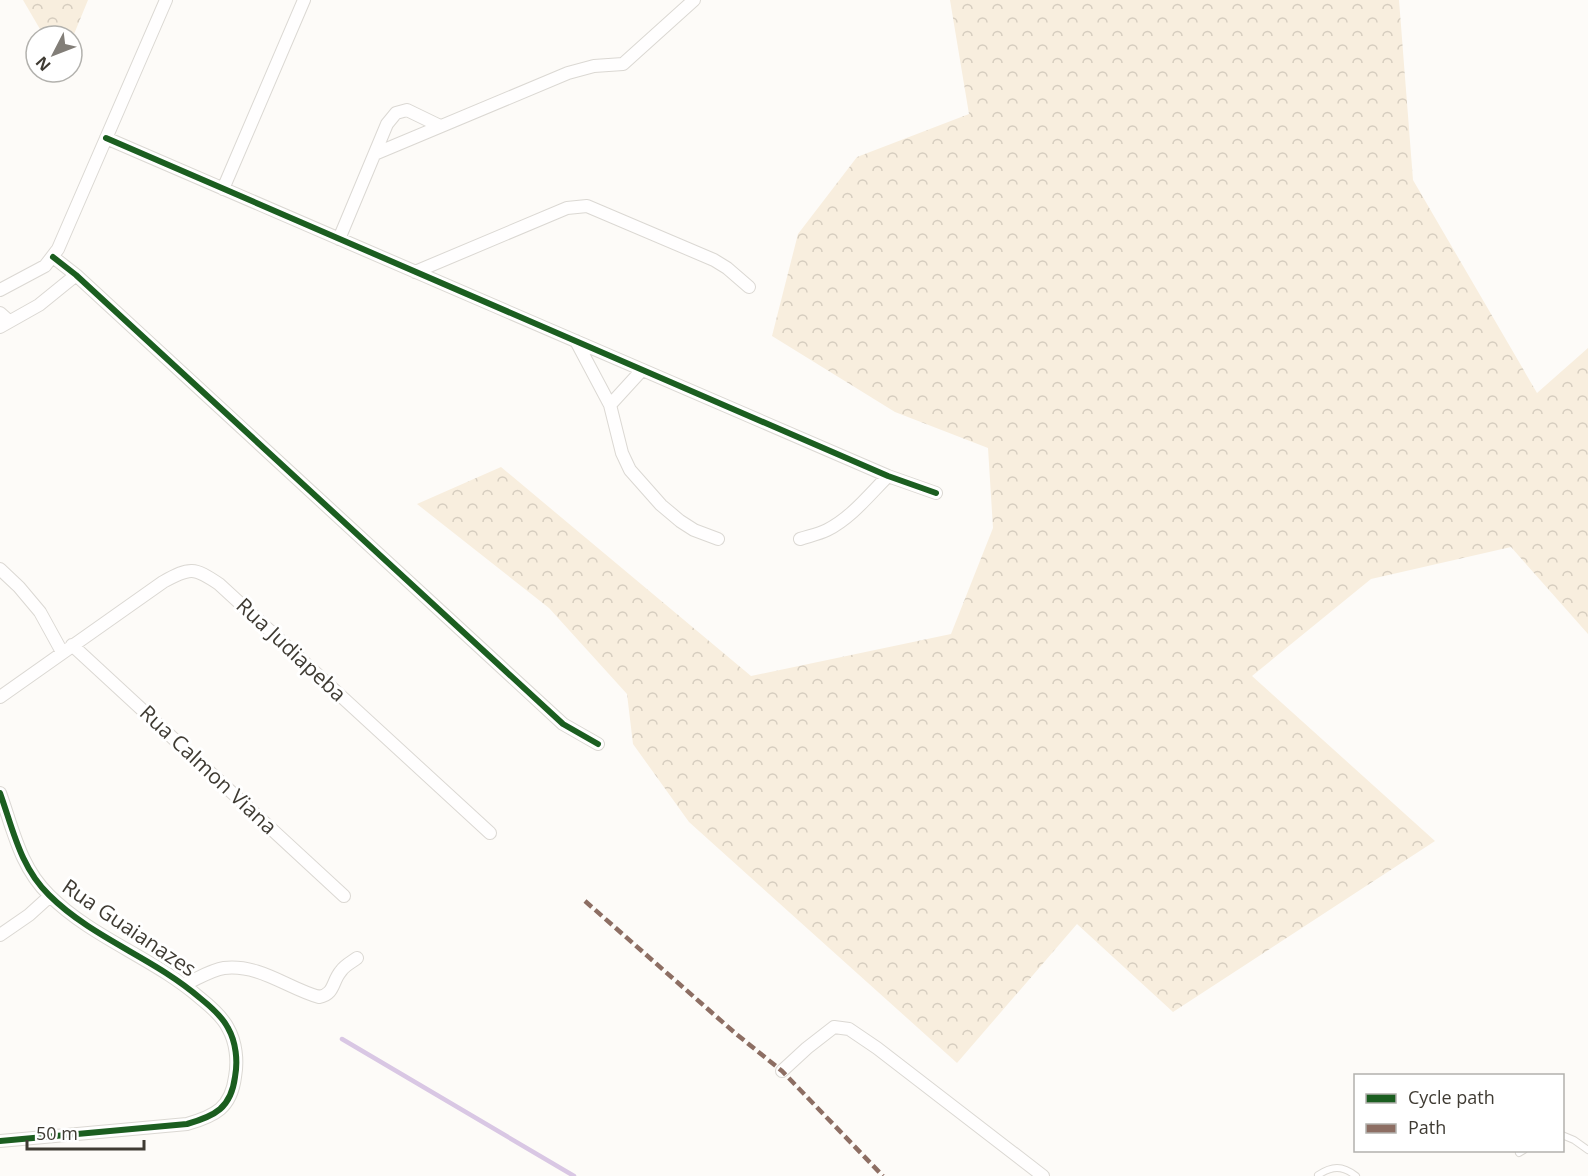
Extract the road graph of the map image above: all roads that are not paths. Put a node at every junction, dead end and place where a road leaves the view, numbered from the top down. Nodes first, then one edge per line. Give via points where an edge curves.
1 (166, 0) edge
2 (304, 0) edge
3 (694, 0) edge
4 (440, 126) junction
5 (106, 138) junction
6 (376, 153) junction
7 (223, 189) junction
8 (339, 239) junction
9 (53, 257) junction
10 (415, 272) junction
11 (76, 275) junction
12 (749, 287) dead end
13 (1, 288) edge
14 (3, 320) edge
15 (576, 341) junction
16 (642, 370) junction
17 (610, 405) junction
18 (888, 476) junction
19 (936, 493) dead end
20 (718, 539) dead end
21 (800, 539) dead end
22 (0, 569) edge
23 (67, 649) junction
24 (0, 697) edge
25 (598, 744) dead end
26 (0, 793) edge
27 (490, 833) dead end
28 (50, 896) junction
29 (344, 896) dead end
30 (0, 936) edge
31 (357, 958) dead end
32 (185, 984) junction
33 (782, 1071) dead end
34 (1564, 1135) edge
35 (0, 1141) edge
36 (1588, 1150) edge
37 (1318, 1175) edge
38 (1043, 1176) edge
39 (1356, 1176) edge

1 - 5 street
2 - 7 street
3 - 4 street via 623,64 568,73
4 - 6 street
4 - 6 street via 401,110 387,124
5 - 7 street
5 - 9 street
6 - 8 street
7 - 8 street
8 - 10 street
9 - 11 street
9 - 13 street via 33,274
10 - 12 street via 567,208 587,206 714,260
10 - 15 street
11 - 14 street via 39,305
11 - 25 street via 563,724
15 - 16 street
15 - 17 street
16 - 17 street
16 - 18 street
17 - 20 street via 630,470 680,521
18 - 19 street
18 - 21 street via 836,525
22 - 23 street, Rua Calmon Viana via 40,612
23 - 24 street, Rua Judiapeba
23 - 27 street, Rua Judiapeba via 163,582 183,571 200,572 219,584
23 - 29 street, Rua Calmon Viana
26 - 28 street, Rua Guaianazes via 32,876
28 - 30 street
28 - 32 street, Rua Guaianazes
31 - 32 street via 341,970 330,992 319,997 273,977 239,968 222,968
32 - 35 street, Rua Guaianazes via 213,1009 228,1028 234,1045 235,1082 222,1108 187,1124
33 - 38 street via 834,1027 849,1029
34 - 36 lane
37 - 39 lane via 1337,1167

